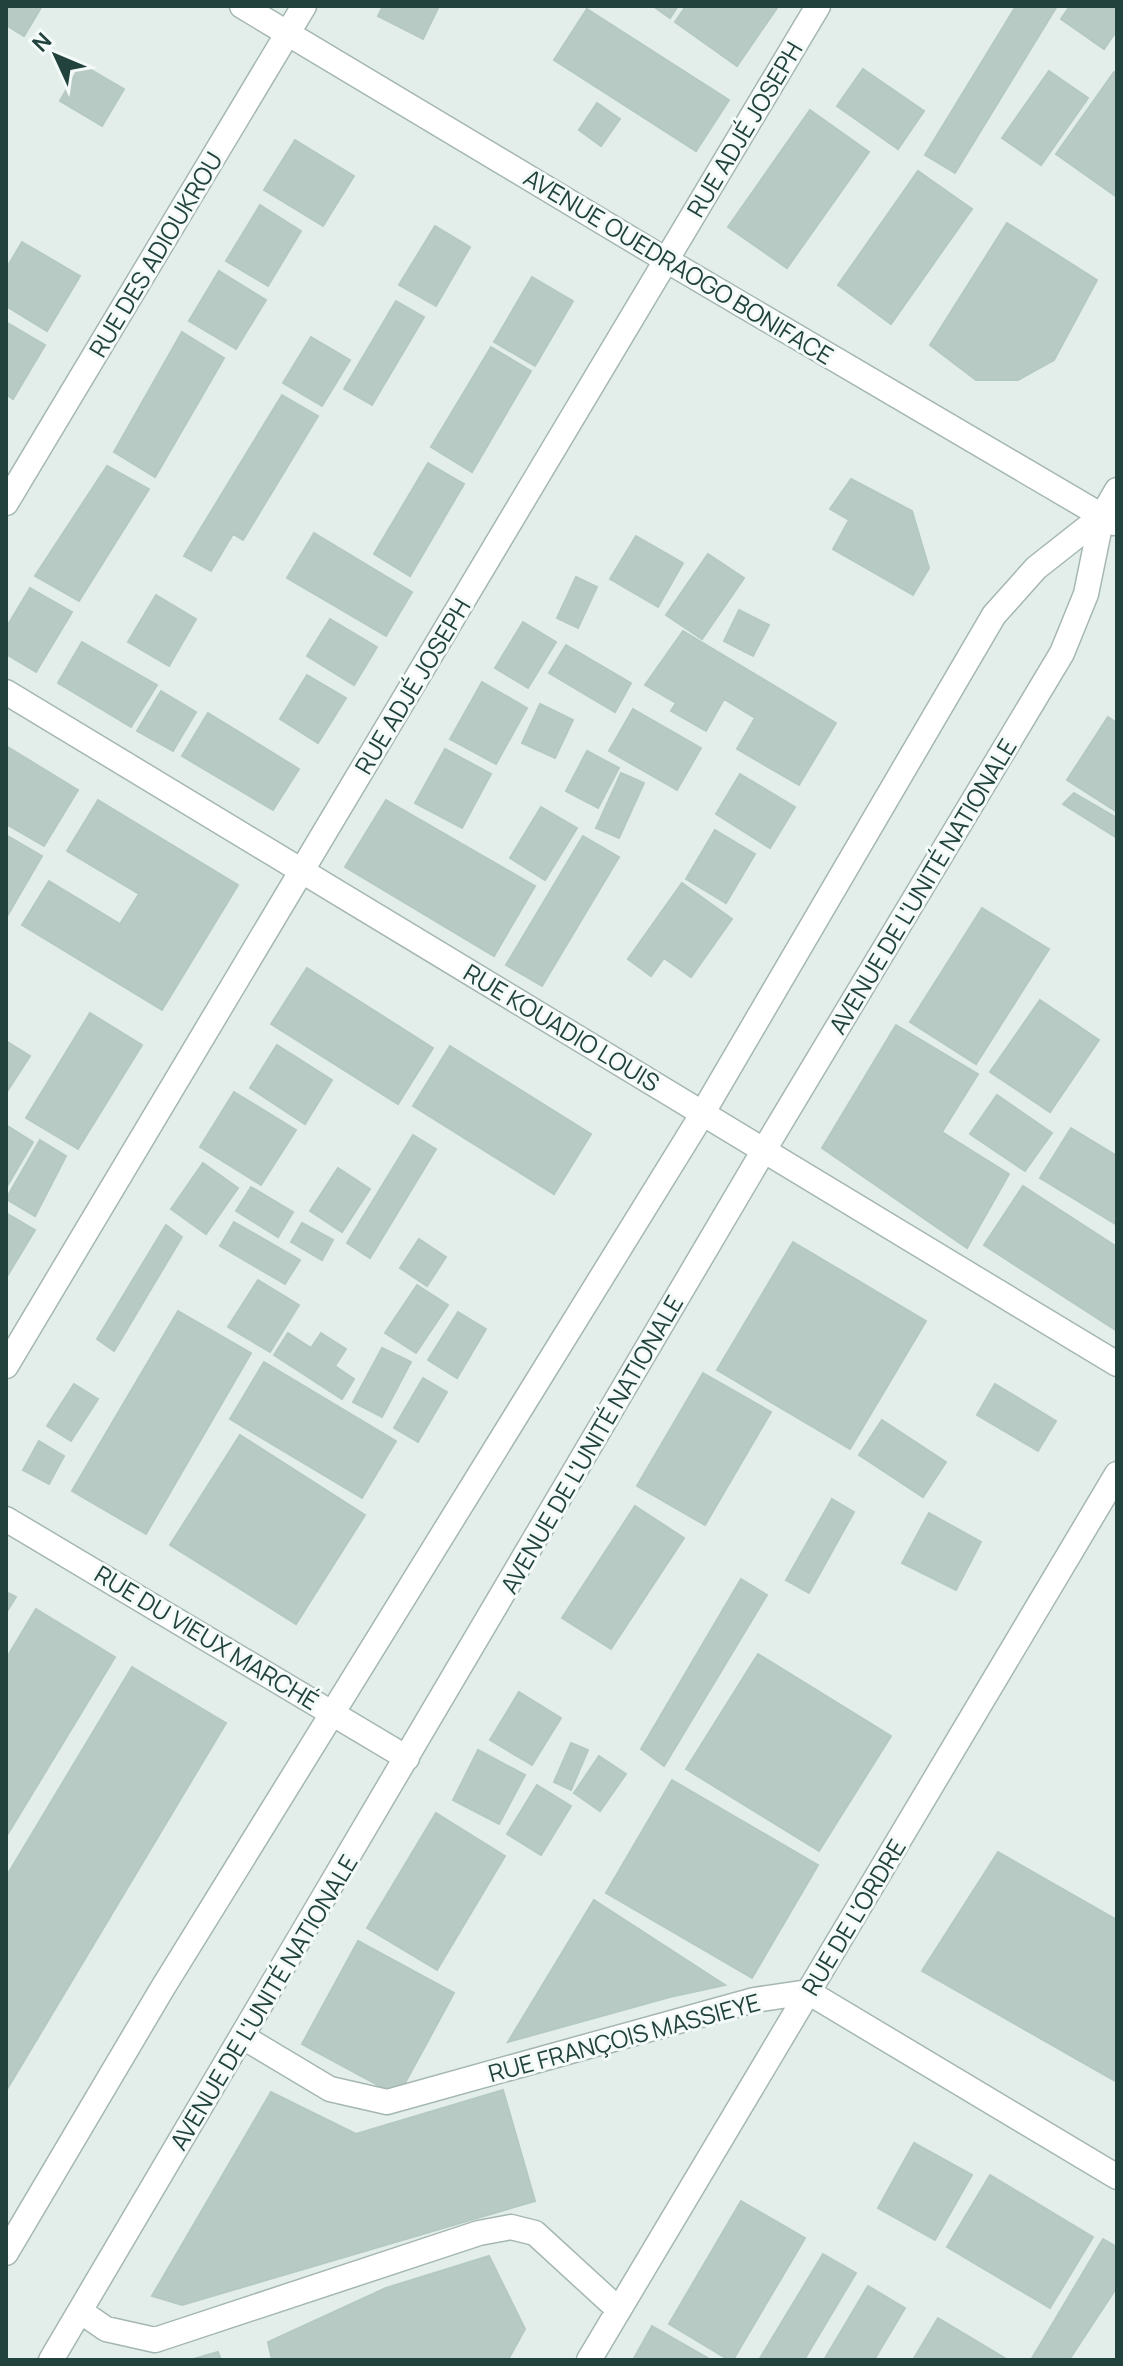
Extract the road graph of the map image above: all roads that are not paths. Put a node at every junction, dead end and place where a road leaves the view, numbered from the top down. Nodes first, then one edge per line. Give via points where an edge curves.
1 (242, 6) edge
2 (304, 6) edge
3 (818, 6) edge
4 (288, 32) junction
5 (666, 260) junction
6 (1117, 490) edge
7 (6, 503) edge
8 (1110, 520) edge
9 (6, 692) edge
10 (302, 870) junction
11 (703, 1112) junction
12 (764, 1150) junction
13 (1117, 1364) edge
14 (6, 1366) edge
15 (1117, 1474) edge
16 (6, 1519) edge
17 (333, 1712) junction
18 (407, 1758) junction
19 (808, 1992) junction
20 (243, 2037) junction
21 (1117, 2177) edge
22 (6, 2253) edge
23 (619, 2310) junction
24 (80, 2311) junction
25 (51, 2360) edge
26 (589, 2360) edge

1 - 4 street, AVENUE OUEDRAOGO BONIFACE
2 - 4 street, RUE DES ADIOUKROU
3 - 5 street, RUE ADJÉ JOSEPH
4 - 5 street, AVENUE OUEDRAOGO BONIFACE
4 - 7 street, RUE DES ADIOUKROU
5 - 8 street, AVENUE OUEDRAOGO BONIFACE
5 - 10 street, RUE ADJÉ JOSEPH
6 - 8 street, AVENUE DE L'UNITÉ NATIONALE
8 - 11 street, AVENUE DE L'UNITÉ NATIONALE via 1036,568 994,615
8 - 12 street, AVENUE DE L'UNITÉ NATIONALE via 1062,653
9 - 10 street, RUE KOUADIO LOUIS
10 - 11 street, RUE KOUADIO LOUIS
10 - 14 street, RUE ADJÉ JOSEPH
11 - 12 street, RUE KOUADIO LOUIS
11 - 17 street, AVENUE DE L'UNITÉ NATIONALE
12 - 13 street, RUE KOUADIO LOUIS
12 - 18 street, AVENUE DE L'UNITÉ NATIONALE
15 - 19 street, RUE DE L'ORDRE
16 - 17 street, RUE DU VIEUX MARCHÉ
17 - 18 street, RUE DU VIEUX MARCHÉ
17 - 22 street, AVENUE DE L'UNITÉ NATIONALE
18 - 20 street, AVENUE DE L'UNITÉ NATIONALE
19 - 20 street, RUE FRANÇOIS MASSIEYE via 754,2000 387,2102 330,2089
19 - 21 street
19 - 23 street, RUE DE L'ORDRE
20 - 24 street, AVENUE DE L'UNITÉ NATIONALE
23 - 24 street via 535,2233 511,2227 155,2340 106,2329
23 - 26 street, RUE DE L'ORDRE
24 - 25 street, AVENUE DE L'UNITÉ NATIONALE

